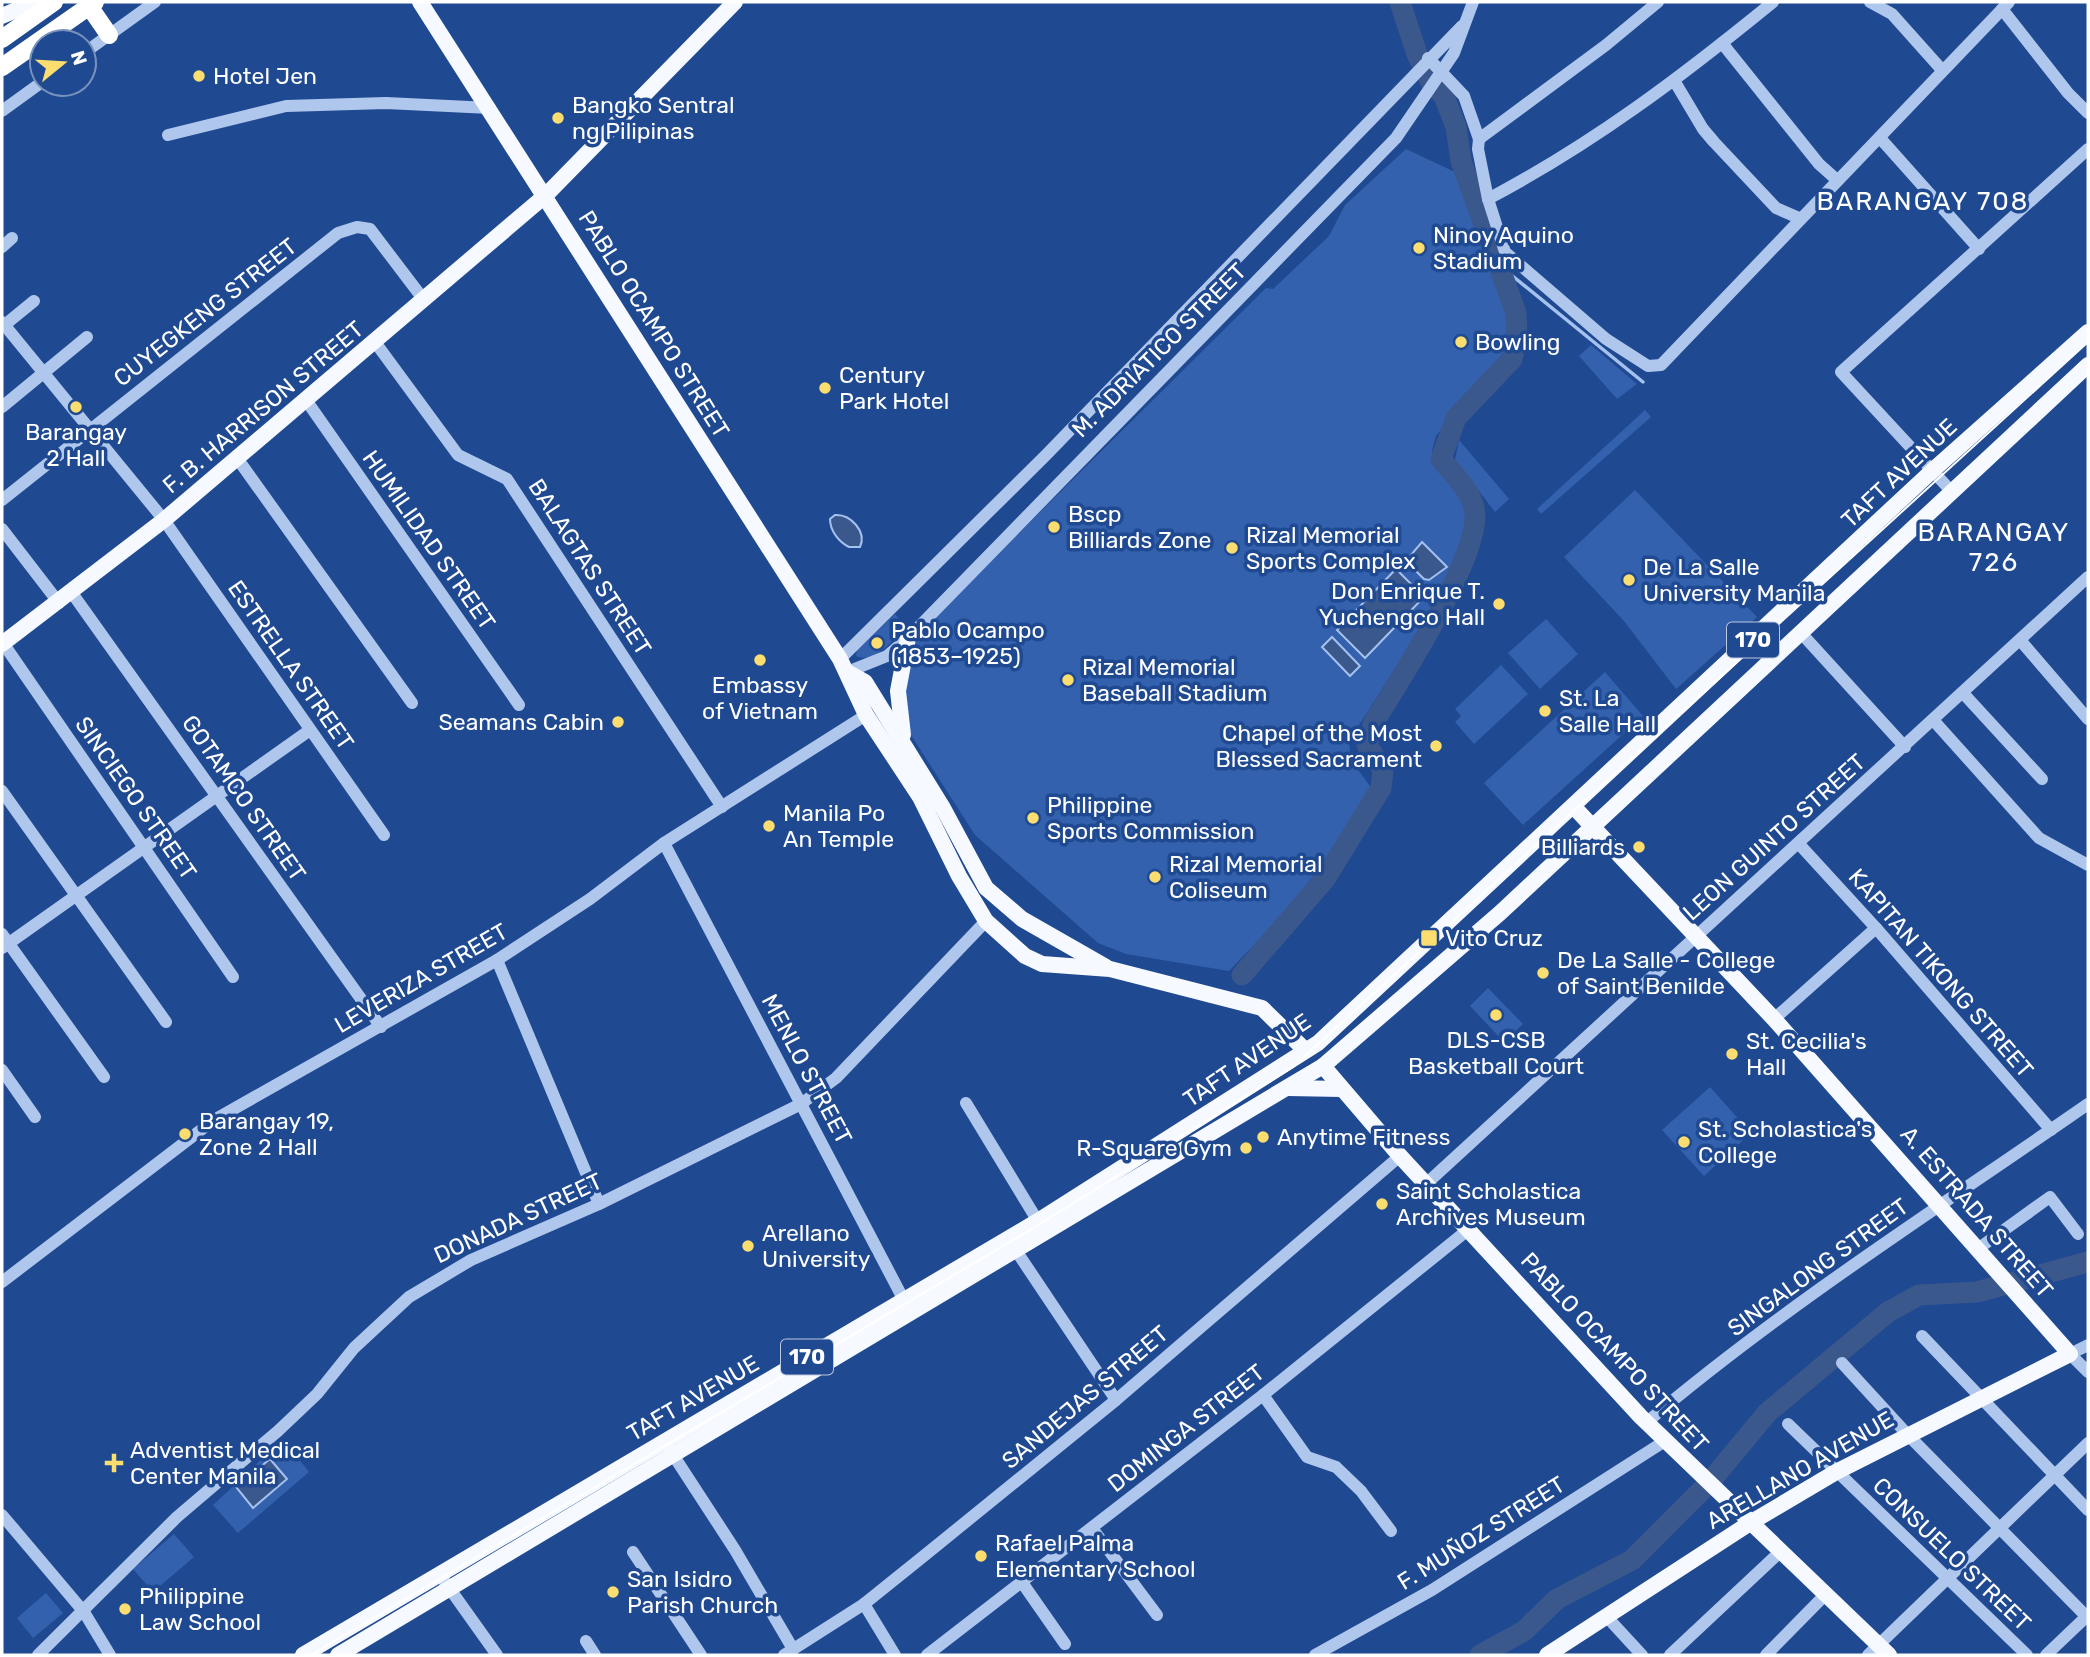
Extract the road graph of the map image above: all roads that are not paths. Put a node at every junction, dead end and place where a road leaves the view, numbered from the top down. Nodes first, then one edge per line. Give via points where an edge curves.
1 (35, 2) edge
2 (54, 2) edge
3 (155, 2) edge
4 (420, 2) edge
5 (735, 2) edge
6 (1658, 2) edge
7 (1773, 2) edge
8 (1870, 2) edge
9 (92, 4) edge
10 (1475, 4) edge
11 (2006, 5) edge
12 (2, 16) edge
13 (1465, 23) junction
14 (109, 35) junction
15 (2, 39) edge
16 (98, 43) edge
17 (1723, 43) junction
18 (1427, 59) junction
19 (2, 67) edge
20 (1942, 70) junction
21 (1439, 73) junction
22 (1675, 82) junction
23 (28, 92) edge
24 (490, 108) junction
25 (2, 111) edge
26 (2088, 113) edge
27 (168, 135) dead end
28 (1880, 138) junction
29 (1479, 139) junction
30 (2088, 149) edge
31 (1837, 180) junction
32 (546, 195) junction
33 (1488, 199) junction
34 (1799, 218) junction
35 (12, 238) dead end
36 (2, 247) edge
37 (1979, 248) junction
38 (424, 300) junction
39 (34, 301) dead end
40 (3, 325) edge
41 (2088, 332) edge
42 (87, 337) dead end
43 (375, 342) junction
44 (2088, 365) edge
45 (44, 373) junction
46 (306, 400) junction
47 (2, 407) edge
48 (90, 429) junction
49 (237, 458) junction
50 (1932, 471) junction
51 (1952, 493) junction
52 (2, 500) edge
53 (164, 520) junction
54 (2, 529) edge
55 (2086, 583) edge
56 (65, 598) junction
57 (1802, 634) junction
58 (908, 638) junction
59 (2020, 640) junction
60 (2, 644) edge
61 (844, 666) junction
62 (1718, 672) junction
63 (1739, 690) junction
64 (1963, 693) junction
65 (411, 703) dead end
66 (519, 705) dead end
67 (866, 715) junction
68 (2088, 719) edge
69 (1934, 721) junction
70 (310, 730) junction
71 (904, 745) junction
72 (1905, 747) junction
73 (2042, 779) dead end
74 (2, 791) edge
75 (217, 797) junction
76 (1573, 806) junction
77 (722, 807) junction
78 (1591, 827) junction
79 (384, 835) dead end
80 (664, 844) junction
81 (1798, 844) junction
82 (146, 847) junction
83 (2088, 865) edge
84 (986, 888) junction
85 (76, 896) junction
86 (976, 903) junction
87 (986, 921) junction
88 (1876, 928) junction
89 (1696, 936) junction
90 (1054, 938) junction
91 (4, 942) edge
92 (497, 960) junction
93 (1042, 964) junction
94 (1110, 969) junction
95 (233, 977) dead end
96 (1774, 1019) junction
97 (166, 1022) dead end
98 (381, 1027) junction
99 (1305, 1050) junction
100 (1324, 1066) junction
101 (2, 1070) edge
102 (104, 1077) dead end
103 (1283, 1088) junction
104 (1342, 1089) junction
105 (966, 1103) dead end
106 (801, 1104) junction
107 (2088, 1104) edge
108 (35, 1116) dead end
109 (2051, 1130) junction
110 (1400, 1156) junction
111 (1426, 1184) junction
112 (599, 1204) junction
113 (1941, 1204) junction
114 (1042, 1227) junction
115 (1469, 1229) junction
116 (2077, 1234) dead end
117 (1979, 1248) junction
118 (1017, 1252) junction
119 (2, 1282) edge
120 (907, 1307) junction
121 (1922, 1336) dead end
122 (2088, 1345) edge
123 (2070, 1354) junction
124 (1842, 1363) dead end
125 (2088, 1372) edge
126 (1263, 1395) junction
127 (1980, 1399) junction
128 (1116, 1400) junction
129 (1647, 1422) junction
130 (1788, 1424) dead end
131 (1907, 1434) junction
132 (1665, 1441) junction
133 (2088, 1443) edge
134 (669, 1449) junction
135 (1836, 1472) junction
136 (2055, 1475) junction
137 (2088, 1510) edge
138 (2, 1515) edge
139 (1750, 1523) junction
140 (1092, 1528) junction
141 (2000, 1528) junction
142 (1391, 1531) dead end
143 (632, 1552) dead end
144 (1780, 1552) junction
145 (1947, 1579) junction
146 (448, 1580) junction
147 (1021, 1581) junction
148 (1825, 1595) junction
149 (864, 1604) junction
150 (84, 1612) junction
151 (1157, 1615) dead end
152 (1606, 1616) junction
153 (2088, 1617) edge
154 (372, 1625) junction
155 (586, 1642) dead end
156 (1065, 1644) dead end
157 (789, 1652) edge
158 (1879, 1652) edge
159 (38, 1655) edge
160 (110, 1655) edge
161 (303, 1655) edge
162 (338, 1655) edge
163 (497, 1655) edge
164 (596, 1655) edge
165 (701, 1655) edge
166 (895, 1655) edge
167 (927, 1655) edge
168 (1315, 1655) edge
169 (1547, 1655) edge
170 (1642, 1655) edge
171 (1670, 1655) edge
172 (1766, 1655) edge
173 (2027, 1655) edge
174 (2046, 1655) edge

1 - 12 main road
2 - 15 highway
3 - 14 street
4 - 24 main road, PABLO OCAMPO STREET
5 - 32 main road, F. B. HARRISON STREET
6 - 29 street
7 - 17 street
8 - 20 street via 1892,14
9 - 14 highway
9 - 19 highway
10 - 13 street, M. ADRIATICO STREET
11 - 20 street
11 - 26 street via 2068,93
13 - 18 street, M. ADRIATICO STREET
13 - 21 street, M. ADRIATICO STREET via 1454,53
14 - 16 street
17 - 22 street
17 - 31 street via 1819,164
18 - 21 street
18 - 61 street, M. ADRIATICO STREET
20 - 28 street
21 - 29 street via 1464,96
21 - 58 street, M. ADRIATICO STREET via 1396,138
22 - 33 street via 1547,167
22 - 34 street via 1714,142 1776,208
23 - 25 street
24 - 27 street via 386,103 286,106
24 - 32 main road, PABLO OCAMPO STREET
28 - 31 street
28 - 37 street
29 - 33 street
30 - 37 street
31 - 34 street
32 - 38 main road, F. B. HARRISON STREET
32 - 61 main road, PABLO OCAMPO STREET
33 - 34 street via 1505,252 1606,340 1648,366 1661,365
35 - 36 street
37 - 50 street via 1841,372
38 - 43 main road, F. B. HARRISON STREET
38 - 48 street, CUYEGKENG STREET via 370,229 357,227 338,233
39 - 40 street
40 - 45 street, ESTRELLA STREET
41 - 50 main road, TAFT AVENUE / 170
42 - 45 street
43 - 46 main road, F. B. HARRISON STREET
43 - 77 street, BALAGTAS STREET via 458,455 507,479
44 - 51 main road, TAFT AVENUE / 170
45 - 47 street
45 - 48 street, ESTRELLA STREET
46 - 49 main road, F. B. HARRISON STREET
46 - 66 street, HUMILIDAD STREET
48 - 52 street, CUYEGKENG STREET
48 - 53 street, ESTRELLA STREET
49 - 53 main road, F. B. HARRISON STREET
49 - 65 street
50 - 51 street
50 - 62 main road, TAFT AVENUE / 170
51 - 57 main road, TAFT AVENUE / 170
53 - 56 main road, F. B. HARRISON STREET
53 - 70 street, ESTRELLA STREET
54 - 56 street, GOTAMCO STREET
55 - 59 street, LEON GUINTO STREET
56 - 60 main road, F. B. HARRISON STREET
56 - 75 street, GOTAMCO STREET
57 - 63 main road, TAFT AVENUE / 170
57 - 72 street
58 - 61 street, M. ADRIATICO STREET via 887,656
58 - 71 main road via 898,691
59 - 64 street, LEON GUINTO STREET
59 - 68 street
60 - 82 street, SINCIEGO STREET
61 - 67 main road, PABLO OCAMPO STREET
61 - 71 main road, PABLO OCAMPO STREET via 865,682
62 - 63 main road
62 - 76 main road, TAFT AVENUE / 170
63 - 78 main road, TAFT AVENUE / 170
64 - 69 street, LEON GUINTO STREET
64 - 73 street
67 - 77 street, LEVERIZA STREET
67 - 86 main road, PABLO OCAMPO STREET via 920,797
69 - 72 street, LEON GUINTO STREET
69 - 83 street via 2039,838
70 - 75 street
70 - 79 street, ESTRELLA STREET
71 - 84 main road, PABLO OCAMPO STREET
72 - 81 street, LEON GUINTO STREET
74 - 85 street
75 - 82 street
75 - 98 street, GOTAMCO STREET
76 - 78 main road, A. ESTRADA STREET
76 - 99 main road, TAFT AVENUE / 170
77 - 80 street, LEVERIZA STREET
78 - 89 main road, A. ESTRADA STREET
78 - 100 main road, TAFT AVENUE / 170
80 - 92 street, LEVERIZA STREET
80 - 106 street, MENLO STREET
81 - 88 street, KAPITAN TIKONG STREET
81 - 89 street, LEON GUINTO STREET
82 - 85 street
82 - 95 street, SINCIEGO STREET
84 - 86 main road
84 - 90 main road, PABLO OCAMPO STREET
85 - 91 street
85 - 97 street
86 - 87 main road, PABLO OCAMPO STREET
87 - 93 main road, PABLO OCAMPO STREET via 1025,956
87 - 106 street, DONADA STREET via 836,1078
88 - 96 street
88 - 109 street, KAPITAN TIKONG STREET
89 - 96 main road, A. ESTRADA STREET
89 - 111 street, LEON GUINTO STREET
90 - 93 main road
90 - 94 main road, PABLO OCAMPO STREET
91 - 102 street
92 - 98 street, LEVERIZA STREET
92 - 112 street
93 - 94 main road, PABLO OCAMPO STREET
94 - 99 main road, PABLO OCAMPO STREET via 1262,1008
96 - 113 main road, A. ESTRADA STREET
98 - 119 street, LEVERIZA STREET via 214,1120
99 - 114 main road, TAFT AVENUE / 170
100 - 103 main road, TAFT AVENUE / 170
100 - 104 main road, PABLO OCAMPO STREET
101 - 108 street
103 - 104 main road
103 - 114 main road, TAFT AVENUE / 170
104 - 110 main road, PABLO OCAMPO STREET
105 - 114 street
106 - 112 street, DONADA STREET
106 - 120 street, MENLO STREET
107 - 109 street, SINGALONG STREET
109 - 113 street, SINGALONG STREET
110 - 111 main road, PABLO OCAMPO STREET
110 - 128 street, SANDEJAS STREET
111 - 115 main road, PABLO OCAMPO STREET
112 - 150 street, DONADA STREET via 471,1259 409,1297 354,1348 288,1422 168,1526
113 - 117 main road, A. ESTRADA STREET
113 - 129 street, SINGALONG STREET via 1691,1385
114 - 118 main road, TAFT AVENUE / 170
114 - 120 main road, TAFT AVENUE / 170
115 - 126 street, DOMINGA STREET
115 - 129 main road, PABLO OCAMPO STREET
116 - 117 street via 2050,1197
117 - 123 main road, A. ESTRADA STREET
118 - 120 main road, TAFT AVENUE / 170
118 - 128 street
120 - 134 main road, TAFT AVENUE / 170
121 - 127 street
122 - 123 street, ARELLANO AVENUE
123 - 125 street, A. ESTRADA STREET
123 - 127 main road, ARELLANO AVENUE
124 - 131 street
126 - 140 street, DOMINGA STREET
126 - 142 street via 1307,1457 1336,1467
127 - 131 main road, ARELLANO AVENUE
127 - 136 street
128 - 149 street, SANDEJAS STREET
129 - 132 main road, PABLO OCAMPO STREET
130 - 135 street, CONSUELO STREET
131 - 135 main road, ARELLANO AVENUE
131 - 141 street
132 - 139 main road, PABLO OCAMPO STREET
132 - 168 street, F. MUÑOZ STREET via 1432,1590
133 - 136 street
134 - 146 main road, TAFT AVENUE / 170
134 - 157 street via 735,1550
135 - 139 main road, ARELLANO AVENUE
135 - 145 street, CONSUELO STREET
136 - 137 street
136 - 141 street
138 - 150 street
139 - 144 main road, PABLO OCAMPO STREET
139 - 152 main road, ARELLANO AVENUE
140 - 147 street, DOMINGA STREET
140 - 151 street
141 - 145 street
141 - 153 street
143 - 165 street
144 - 148 main road, PABLO OCAMPO STREET
144 - 171 street
145 - 158 street
145 - 173 street, CONSUELO STREET
146 - 154 main road, TAFT AVENUE / 170
146 - 163 street
147 - 156 street
147 - 167 street, DOMINGA STREET
148 - 158 main road, PABLO OCAMPO STREET
148 - 172 street
149 - 157 street, SANDEJAS STREET
149 - 166 street
150 - 159 street, DONADA STREET
150 - 160 street
152 - 169 main road, ARELLANO AVENUE
152 - 170 street
153 - 174 street
154 - 161 main road, TAFT AVENUE / 170
154 - 162 main road, TAFT AVENUE / 170
155 - 164 street

